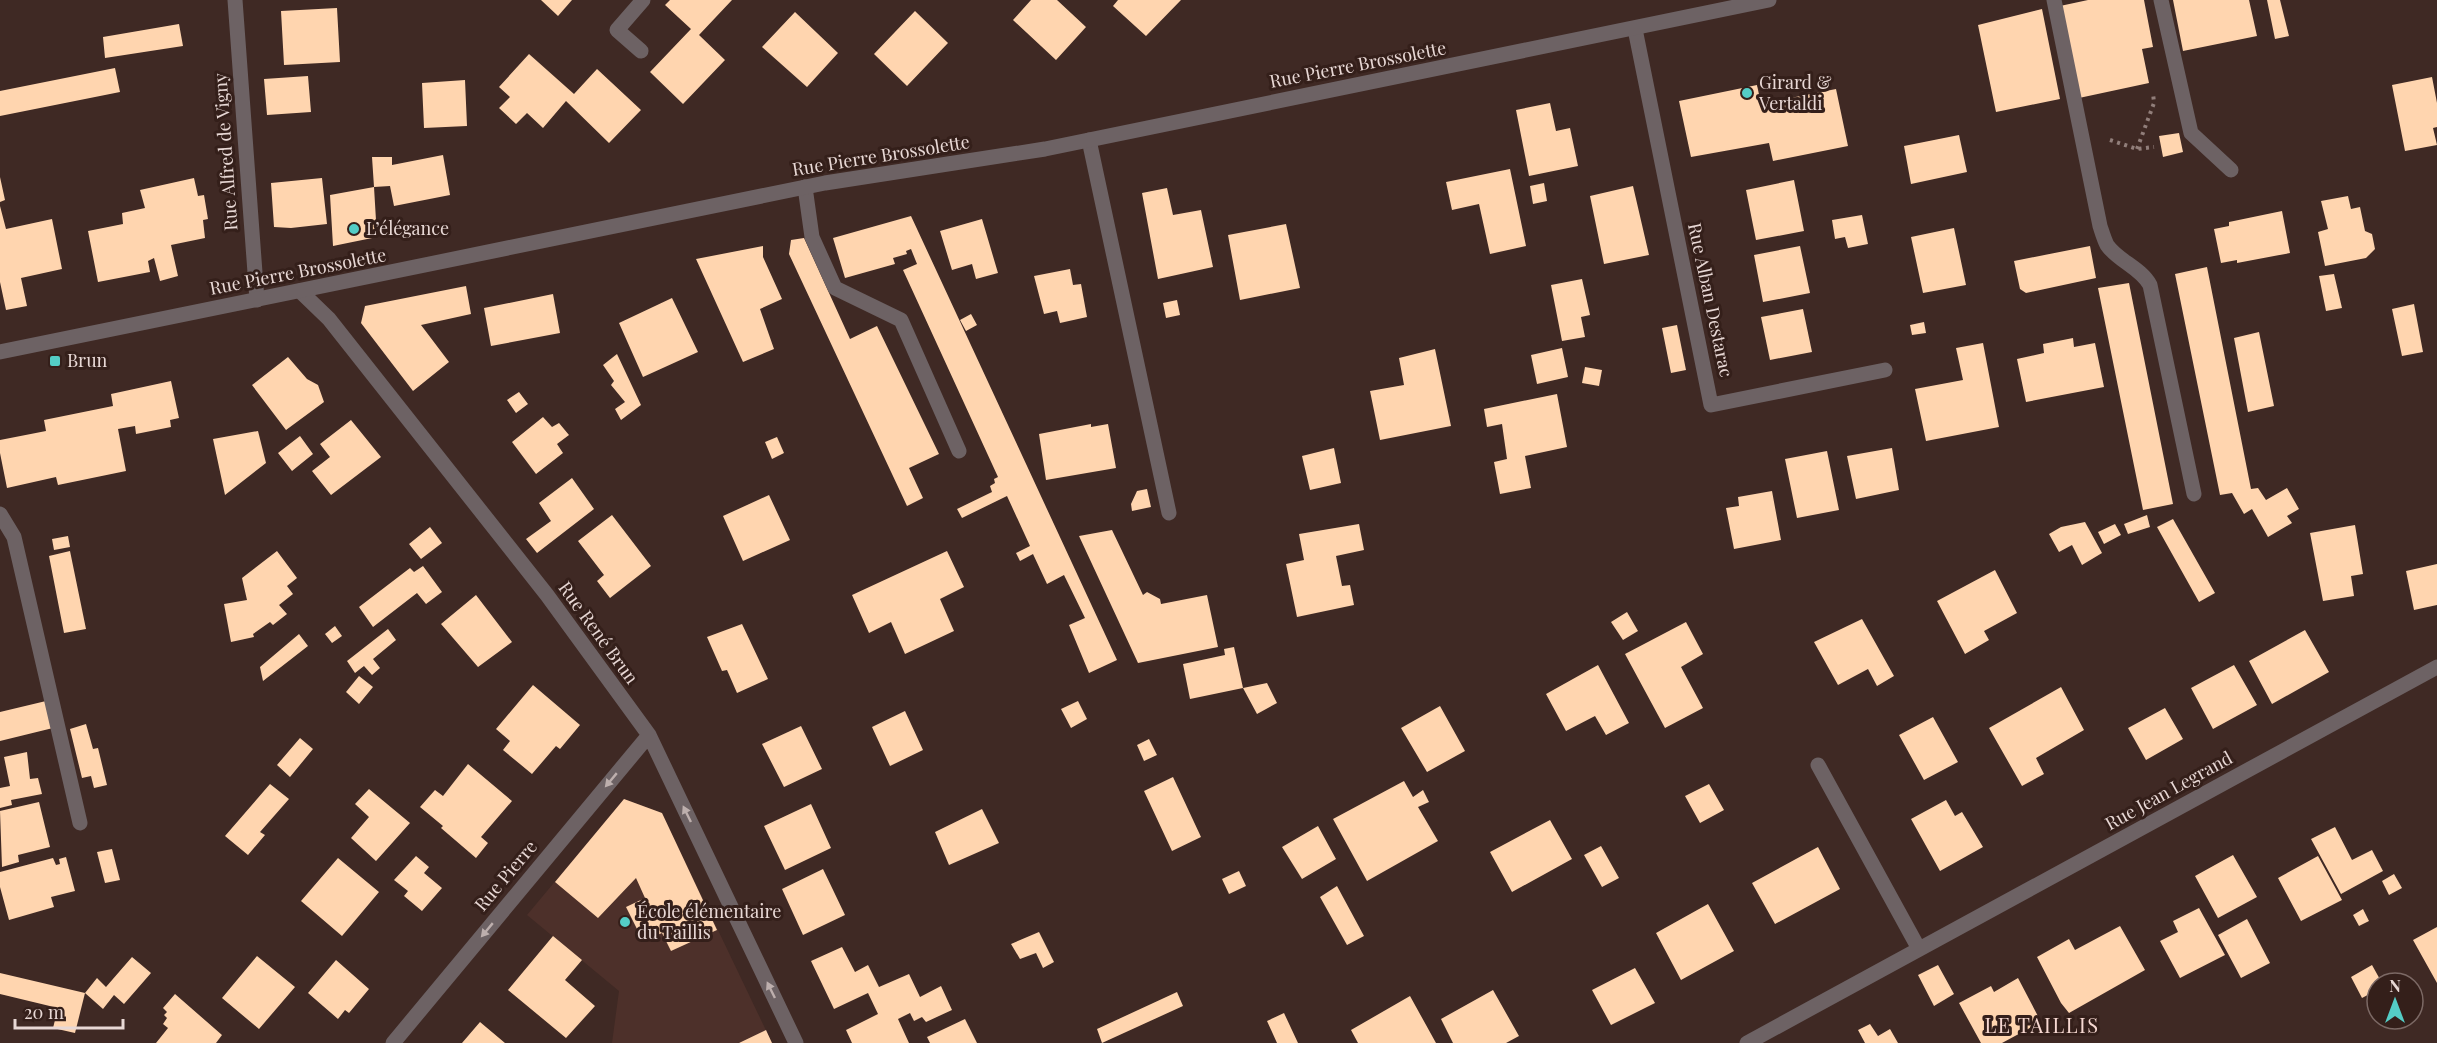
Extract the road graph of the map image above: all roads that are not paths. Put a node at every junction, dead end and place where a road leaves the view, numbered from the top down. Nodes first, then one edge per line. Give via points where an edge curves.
1 (235, 0) edge
2 (643, 0) edge
3 (1769, 0) edge
4 (2054, 0) edge
5 (2161, 0) edge
6 (1635, 29) junction
7 (641, 51) dead end
8 (1089, 140) junction
9 (2231, 170) dead end
10 (805, 187) junction
11 (300, 291) junction
12 (257, 300) junction
13 (0, 352) edge
14 (1885, 370) dead end
15 (959, 451) dead end
16 (2194, 494) dead end
17 (1169, 513) dead end
18 (0, 514) edge
19 (2437, 667) edge
20 (648, 735) junction
21 (1818, 765) dead end
22 (80, 823) dead end
23 (1919, 949) junction
24 (393, 1043) edge
25 (796, 1043) edge
26 (1747, 1043) edge

1 - 12 street, Rue Alfred de Vigny
2 - 7 street via 617,30
3 - 6 street, Rue Pierre Brossolette
4 - 16 street via 2100,226 2108,246 2150,285
5 - 9 street via 2191,133
6 - 8 street, Rue Pierre Brossolette
6 - 14 street, Rue Alban Destarac via 1711,405
8 - 10 street, Rue Pierre Brossolette
8 - 17 street
10 - 11 street, Rue Pierre Brossolette
10 - 15 street via 812,237 835,288 901,320
11 - 12 street, Rue Pierre Brossolette
11 - 20 street, Rue René Brun via 329,319 547,595
12 - 13 street, Rue Pierre Brossolette
18 - 22 street via 14,537
19 - 23 street, Rue Jean Legrand
20 -> 24 street, Rue Pierre
25 -> 20 street, Rue René Brun
21 - 23 street
23 - 26 street, Rue Jean Legrand

